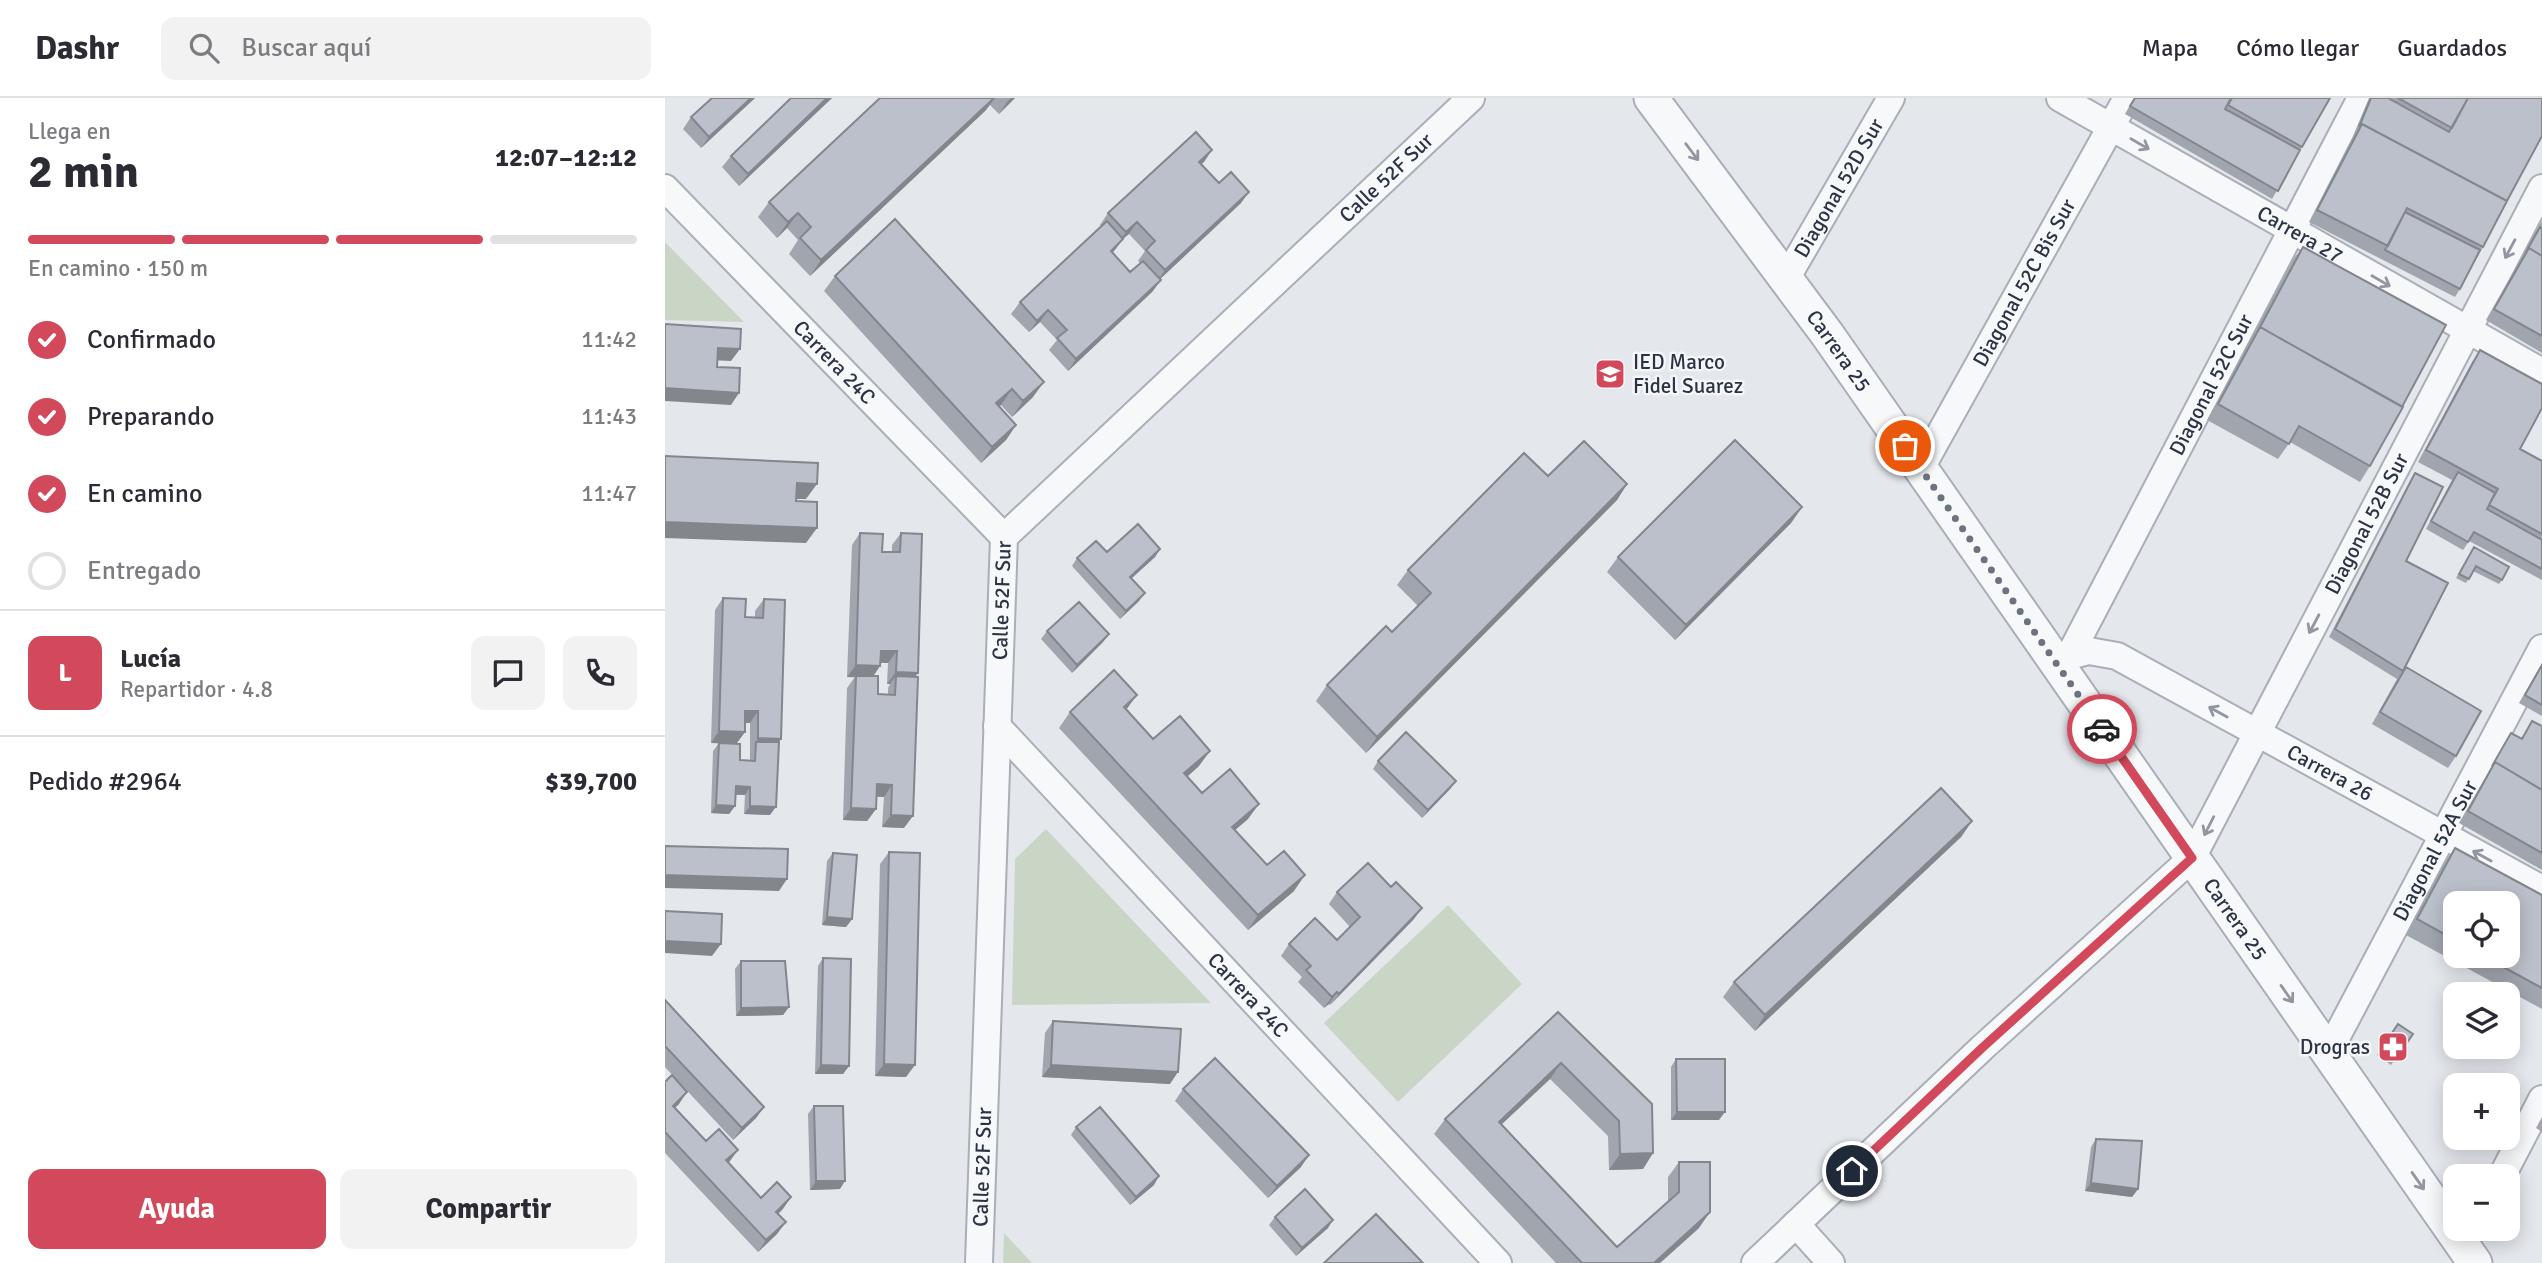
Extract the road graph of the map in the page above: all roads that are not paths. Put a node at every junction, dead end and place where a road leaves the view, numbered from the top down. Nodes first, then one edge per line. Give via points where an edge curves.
1 (1471, 98) edge
2 (1651, 98) edge
3 (1891, 98) edge
4 (2060, 98) edge
5 (2127, 98) edge
6 (2361, 98) edge
7 (2111, 127) junction
8 (665, 188) edge
9 (2542, 188) edge
10 (2292, 230) junction
11 (1787, 278) junction
12 (2468, 330) junction
13 (2542, 372) edge
14 (1921, 468) junction
15 (1004, 537) junction
16 (2091, 616) junction
17 (2542, 648) edge
18 (2117, 656) junction
19 (2066, 663) junction
20 (997, 726) junction
21 (2257, 733) junction
22 (2444, 835) junction
23 (2192, 858) junction
24 (2542, 889) edge
25 (2328, 1053) junction
26 (2542, 1099) edge
27 (2508, 1164) edge
28 (1796, 1224) junction
29 (2471, 1246) edge
30 (979, 1263) edge
31 (1498, 1263) edge
32 (1755, 1263) edge
33 (1831, 1263) edge

1 - 15 street, Calle 52F Sur
2 -> 11 street, Carrera 25
3 - 11 street, Diagonal 52D Sur
4 - 7 street, Carrera 27
5 - 7 street, Diagonal 52C Bis Sur
6 - 10 street, Diagonal 52C Sur
7 -> 10 street, Carrera 27
7 - 14 street, Diagonal 52C Bis Sur
8 - 15 street, Carrera 24C
9 -> 12 street, Diagonal 52B Sur
10 -> 12 street, Carrera 27
10 - 16 street, Diagonal 52C Sur
11 - 14 street, Carrera 25
12 - 13 street, Carrera 27
12 -> 21 street, Diagonal 52B Sur
14 - 19 street, Carrera 25
15 - 20 street, Calle 52F Sur
16 - 18 street, Carrera 26
16 - 19 street, Diagonal 52C Sur
17 - 22 street, Diagonal 52A Sur
18 - 19 street, Carrera 26 via 2089,651
21 -> 18 street, Carrera 26
19 - 23 street, Carrera 25
20 - 30 street, Calle 52F Sur
20 - 31 street, Carrera 24C
21 - 22 street, Carrera 26
21 -> 23 street, Diagonal 52B Sur
24 -> 22 street, Carrera 26
22 - 25 street, Diagonal 52A Sur
23 -> 25 street, Carrera 25
23 - 28 street
25 -> 29 street, Carrera 25
26 - 27 street
28 - 32 street
28 - 33 street

